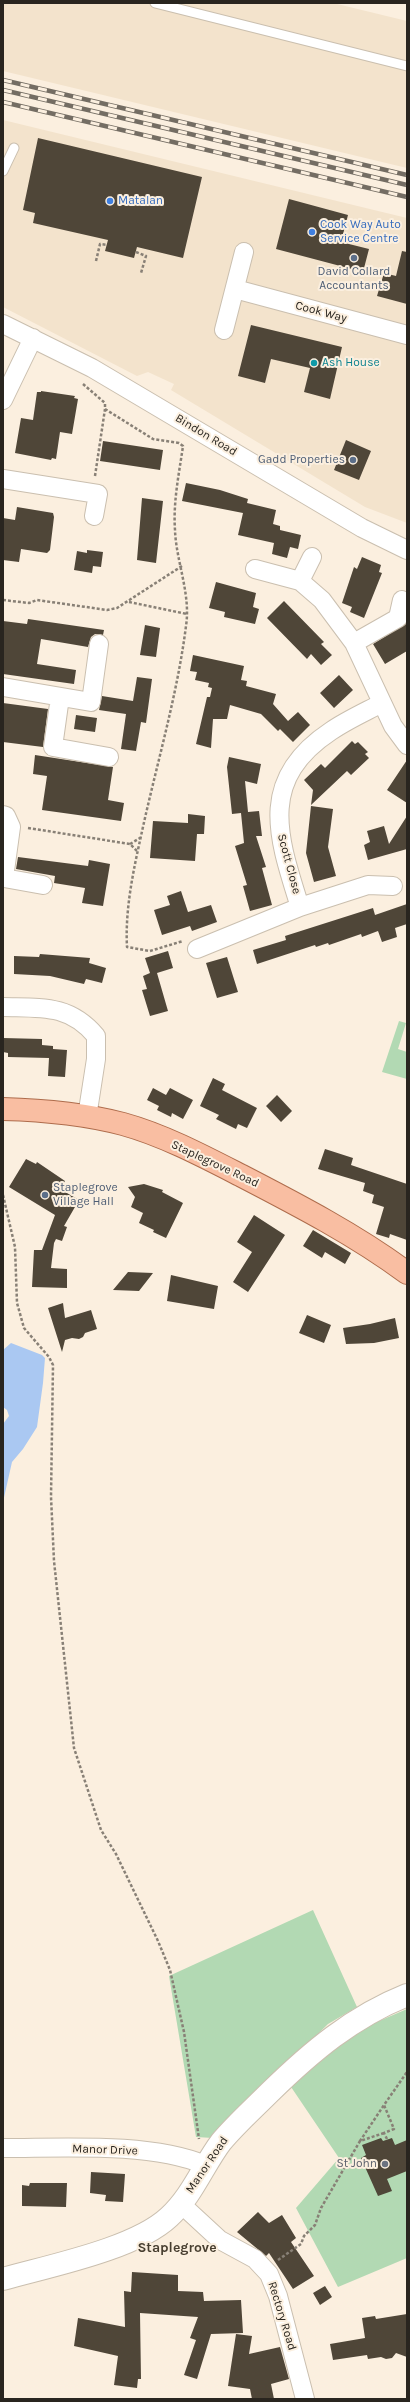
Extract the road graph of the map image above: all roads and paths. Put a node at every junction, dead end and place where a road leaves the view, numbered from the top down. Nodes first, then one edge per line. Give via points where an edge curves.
1 (155, 3) edge
2 (407, 66) edge
3 (14, 148) dead end
4 (3, 171) edge
5 (107, 246) dead end
6 (136, 252) dead end
7 (244, 252) dead end
8 (96, 261) dead end
9 (141, 273) dead end
10 (235, 289) junction
11 (3, 324) edge
12 (224, 330) dead end
13 (407, 335) edge
14 (33, 338) junction
15 (3, 400) edge
16 (105, 409) dead end
17 (183, 446) dead end
18 (3, 479) edge
19 (93, 493) junction
20 (94, 516) dead end
21 (407, 550) edge
22 (312, 557) dead end
23 (182, 566) junction
24 (255, 569) dead end
25 (300, 581) junction
26 (3, 600) edge
27 (402, 600) dead end
28 (128, 602) junction
29 (187, 614) junction
30 (354, 643) junction
31 (99, 644) dead end
32 (3, 687) edge
33 (60, 697) junction
34 (382, 703) junction
35 (407, 745) edge
36 (109, 757) dead end
37 (7, 821) edge
38 (141, 837) junction
39 (130, 844) junction
40 (137, 851) junction
41 (43, 885) dead end
42 (393, 886) dead end
43 (300, 907) junction
44 (197, 949) joint
45 (3, 1007) edge
46 (3, 1109) edge
47 (87, 1117) junction
48 (3, 1195) edge
49 (407, 1273) edge
50 (407, 1995) edge
51 (407, 2072) edge
52 (384, 2105) junction
53 (384, 2133) junction
54 (387, 2139) dead end
55 (360, 2141) junction
56 (3, 2148) edge
57 (206, 2164) junction
58 (180, 2204) junction
59 (265, 2270) junction
60 (3, 2279) edge
61 (305, 2399) edge

1 - 2 lane
3 - 4 lane
5 - 8 path via 100,244
6 - 9 path via 146,256
7 - 10 street
10 - 12 street
10 - 13 street, Cook Way
11 - 14 street, Bindon Road
14 - 15 street
14 - 21 street, Bindon Road via 92,368 362,528
16 - 19 path
17 - 23 path via 175,505 175,532
18 - 19 street
19 - 20 street via 98,494
22 - 25 street
23 - 28 path
23 - 29 path
24 - 25 street
25 - 30 street via 322,600
26 - 28 path via 29,603 37,600 107,610
27 - 30 street via 398,618
28 - 29 path
29 - 38 path via 181,657
30 - 34 street
31 - 33 street via 91,702
32 - 33 street
33 - 36 street via 53,747
34 - 35 street via 393,726
34 - 43 street, Scott Close via 331,730 310,746 283,784 279,804 279,831 284,857
37 - 39 path via 33,828
37 - 41 street via 4,878
38 - 39 path
38 - 40 path
39 - 40 path
40 - 44 path via 127,916 127,947 150,951 183,941
42 - 43 street, Scott Close via 368,885
43 - 44 street, Scott Close
45 - 47 street via 54,1009 71,1015 85,1024 96,1036 96,1059
46 - 47 main road, Staplegrove Road
47 - 49 main road, Staplegrove Road via 149,1133 207,1158 301,1206
48 - 57 path via 15,1247 17,1302 24,1328 53,1365 51,1497 54,1561 74,1748 101,1830 116,1854 170,1970 184,2032 200,2144
50 - 57 street, Manor Road via 363,2015 326,2041 240,2120
51 - 52 path
52 - 53 path via 394,2129
52 - 55 path
53 - 54 path
53 - 55 path
55 - 59 path via 321,2208 315,2225 304,2236 301,2244
56 - 57 street, Manor Drive via 148,2151 184,2157
57 - 58 street, Manor Road
58 - 59 street, Rectory Road via 220,2240 256,2259
58 - 60 street, Manor Road via 169,2217 135,2239
59 - 61 street, Rectory Road via 278,2296

